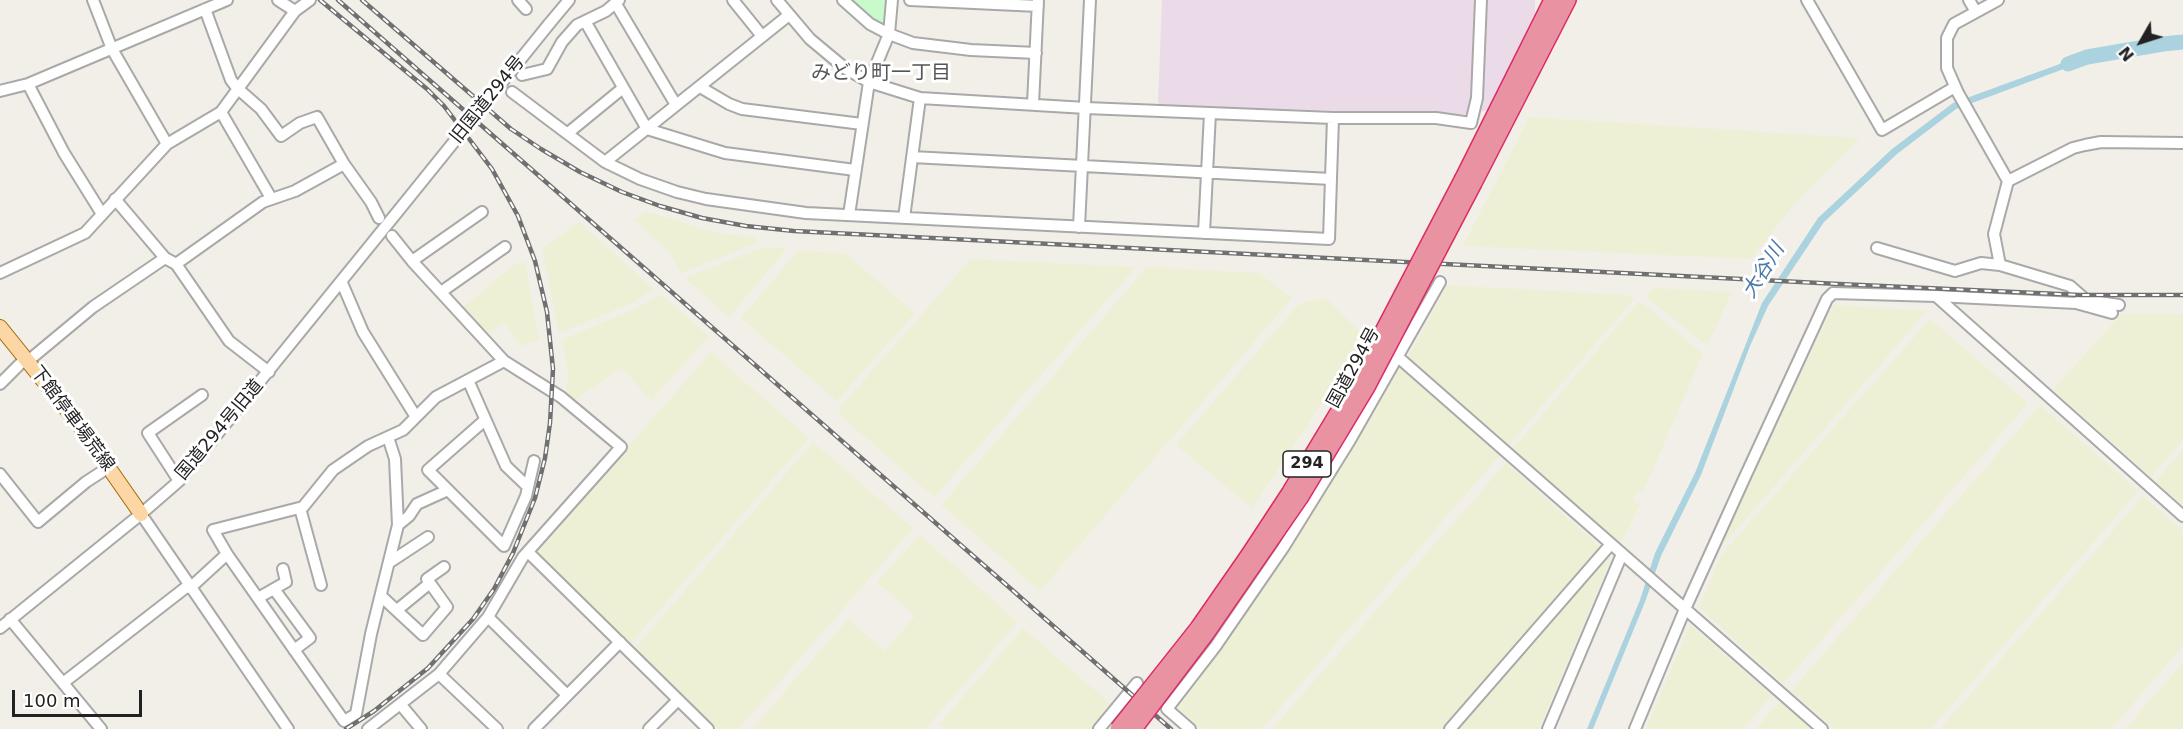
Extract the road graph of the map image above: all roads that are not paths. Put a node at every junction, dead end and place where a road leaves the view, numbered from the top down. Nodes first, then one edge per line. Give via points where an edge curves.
1 (93, 0) edge
2 (227, 0) edge
3 (279, 0) edge
4 (310, 0) edge
5 (568, 0) edge
6 (733, 0) edge
7 (777, 0) edge
8 (843, 0) edge
9 (892, 0) edge
10 (910, 0) edge
11 (1090, 0) edge
12 (1481, 0) edge
13 (1552, 0) edge
14 (1568, 0) edge
15 (1807, 0) edge
16 (1969, 0) edge
17 (1998, 0) edge
18 (618, 2) edge
19 (1038, 3) edge
20 (205, 9) junction
21 (295, 11) junction
22 (1976, 12) junction
23 (789, 15) junction
24 (585, 21) junction
25 (889, 34) junction
26 (762, 36) junction
27 (112, 49) junction
28 (1036, 53) junction
29 (522, 75) dead end
30 (869, 82) junction
31 (28, 84) junction
32 (700, 87) junction
33 (237, 88) junction
34 (623, 88) junction
35 (1956, 90) junction
36 (0, 91) edge
37 (512, 92) dead end
38 (920, 98) junction
39 (1033, 104) junction
40 (676, 105) junction
41 (1086, 108) junction
42 (222, 112) junction
43 (1210, 113) junction
44 (1333, 118) junction
45 (862, 124) junction
46 (647, 129) junction
47 (568, 133) junction
48 (2183, 143) edge
49 (167, 144) junction
50 (912, 157) junction
51 (605, 162) junction
52 (344, 164) junction
53 (1083, 167) junction
54 (855, 170) junction
55 (1207, 173) junction
56 (1331, 179) junction
57 (1469, 181) junction
58 (2008, 181) junction
59 (271, 198) junction
60 (115, 199) junction
61 (407, 200) joint
62 (482, 212) dead end
63 (102, 214) junction
64 (849, 215) junction
65 (379, 218) dead end
66 (904, 218) junction
67 (1079, 227) junction
68 (1204, 233) junction
69 (392, 236) dead end
70 (505, 247) dead end
71 (1877, 248) dead end
72 (165, 258) junction
73 (412, 261) junction
74 (176, 264) junction
75 (2000, 265) junction
76 (0, 273) edge
77 (1440, 282) dead end
78 (342, 283) junction
79 (441, 292) junction
80 (1935, 296) junction
81 (0, 327) edge
82 (1398, 357) junction
83 (27, 359) junction
84 (504, 362) junction
85 (269, 372) junction
86 (468, 380) junction
87 (0, 384) edge
88 (202, 395) dead end
89 (416, 417) junction
90 (485, 420) junction
91 (388, 437) junction
92 (534, 461) dead end
93 (109, 467) junction
94 (0, 474) edge
95 (178, 481) junction
96 (528, 487) junction
97 (448, 490) junction
98 (300, 508) junction
99 (141, 514) junction
100 (2183, 516) edge
101 (398, 525) junction
102 (428, 537) dead end
103 (1611, 544) junction
104 (529, 553) junction
105 (227, 554) junction
106 (1626, 557) junction
107 (390, 562) junction
108 (444, 567) dead end
109 (283, 569) dead end
110 (430, 583) junction
111 (321, 585) dead end
112 (190, 587) junction
113 (274, 589) junction
114 (381, 596) junction
115 (258, 598) junction
116 (1683, 607) junction
117 (397, 609) junction
118 (488, 617) junction
119 (10, 619) junction
120 (0, 628) edge
121 (620, 642) junction
122 (294, 650) junction
123 (439, 674) junction
124 (63, 683) junction
125 (1137, 683) dead end
126 (567, 695) junction
127 (678, 700) junction
128 (401, 705) junction
129 (101, 729) edge
130 (288, 729) edge
131 (368, 729) edge
132 (421, 729) edge
133 (497, 729) edge
134 (534, 729) edge
135 (649, 729) edge
136 (708, 729) edge
137 (1099, 729) edge
138 (1118, 729) edge
139 (1134, 729) edge
140 (1190, 729) edge
141 (1450, 729) edge
142 (1548, 729) edge
143 (1635, 729) edge
144 (1822, 729) edge

1 - 27 street
2 - 20 street
3 - 21 street
4 - 21 street
5 - 61 street, 旧国道294号, bridge
6 - 26 street
7 - 23 street
8 - 25 street via 870,24
9 - 25 street
10 - 19 street
11 - 41 street
12 - 44 street via 1477,98 1471,123 1436,118
13 - 57 highway, 国道294号 / 294
14 - 57 highway, 国道294号 / 294
15 - 35 street via 1882,130
16 - 22 street
17 - 22 street
18 - 24 street
18 - 40 street
19 - 28 street
20 - 27 street
20 - 33 street
21 - 33 street
22 - 35 street via 1954,24 1947,38 1947,68
23 - 26 street
23 - 30 street via 830,57
24 - 29 street via 562,42 547,69
24 - 34 street
25 - 28 street via 931,46
25 - 30 street
26 - 32 street
27 - 31 street
27 - 49 street
28 - 39 street
30 - 38 street
30 - 45 street
31 - 36 street
31 - 63 street
32 - 40 street
32 - 45 street via 742,109
33 - 42 street
33 - 52 street via 261,109 281,136 317,117
34 - 46 street
34 - 47 street
35 - 58 street
37 - 47 street
38 - 39 street
38 - 50 street
39 - 41 street
40 - 46 street
41 - 43 street
41 - 53 street
42 - 49 street
42 - 59 street
43 - 44 street
43 - 55 street
44 - 56 street
45 - 54 street
46 - 51 street
46 - 54 street via 725,153
47 - 51 street
48 - 58 street via 2085,145
49 - 60 street
50 - 53 street
50 - 66 street
51 - 64 street via 640,179 706,199
52 - 59 street via 295,191
52 - 65 street
53 - 55 street
53 - 67 street
54 - 64 street
55 - 56 street
55 - 68 street
56 - 68 street via 1329,238
57 - 138 highway, 国道294号 / 294, bridge via 1290,492 1198,628
57 - 139 highway, 国道294号 / 294, bridge via 1367,387 1300,498 1206,634
58 - 75 street via 1994,234
59 - 74 street
60 - 63 street
60 - 72 street
61 - 78 street, 国道294号旧道
62 - 73 street
63 - 76 street via 85,233
64 - 66 street
66 - 67 street
67 - 68 street
69 - 73 street
70 - 79 street
71 - 75 street via 1955,271 1981,263
72 - 74 street
72 - 83 street
73 - 79 street
74 - 85 street via 229,341
75 - 80 street via 2070,286 2086,300 2115,309 2076,303
77 - 82 street
78 - 85 street, 国道294号旧道
78 - 89 street via 363,332
79 - 84 street
80 - 100 street
80 - 116 street via 1833,293 1827,299
81 - 83 main road, 下館停車場荒線
82 - 103 street
82 - 140 street via 1283,548 1167,709
83 - 87 street
83 - 93 main road, 下館停車場荒線
84 - 86 street
84 - 104 street via 561,397 621,447
85 - 95 street, 国道294号旧道
86 - 89 street via 436,398
86 - 90 street
88 - 95 street via 148,433
89 - 91 street via 403,430
90 - 96 street via 506,466
90 - 97 street via 428,470
91 - 98 street via 333,470
91 - 101 street via 395,459
92 - 96 street
93 - 94 street via 38,522
93 - 99 main road, 下館停車場荒線
95 - 99 street, 国道294号旧道
96 - 97 street via 504,546
97 - 101 street via 417,504
98 - 105 street via 213,530
98 - 111 street
99 - 112 street
99 - 119 street, 国道294号旧道
101 - 107 street
102 - 107 street
103 - 106 street
103 - 141 street
104 - 118 street
104 - 121 street
105 - 112 street
105 - 115 street
106 - 116 street
106 - 142 street
107 - 114 street
108 - 110 street via 427,579
109 - 113 street via 286,582
110 - 117 street
110 - 117 street via 447,608 423,635
112 - 124 street
112 - 130 street
113 - 115 street
113 - 122 street via 310,638
114 - 117 street
114 - 122 street via 356,714 344,721
115 - 122 street
116 - 143 street
116 - 144 street
118 - 123 street
118 - 126 street
119 - 120 street, 国道294号旧道
119 - 124 street
121 - 126 street
121 - 127 street
123 - 128 street
123 - 133 street
124 - 129 street
125 - 137 street
126 - 134 street
127 - 135 street
127 - 136 street
128 - 131 street
128 - 132 street

